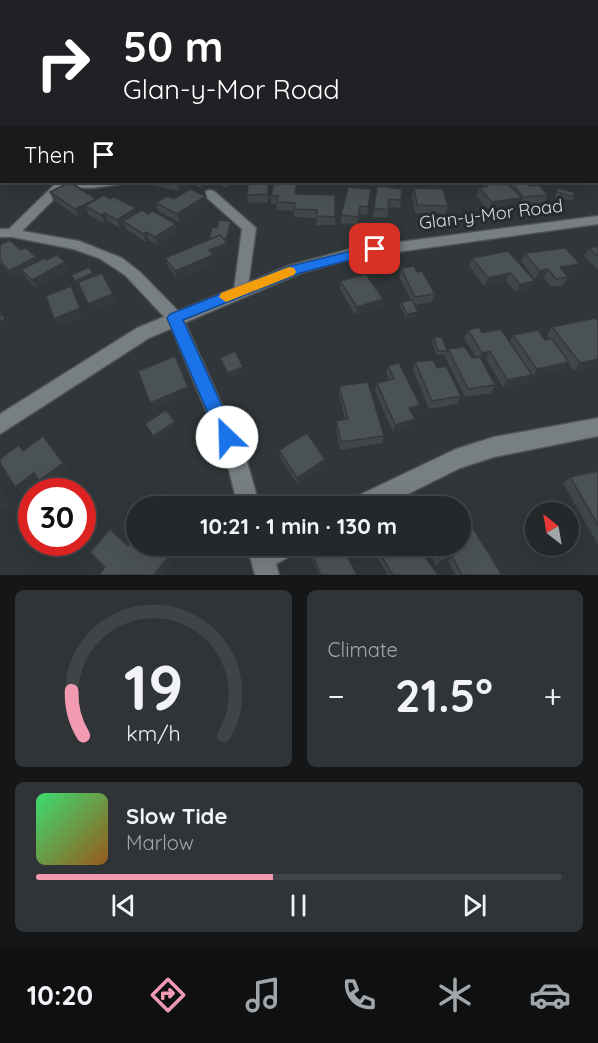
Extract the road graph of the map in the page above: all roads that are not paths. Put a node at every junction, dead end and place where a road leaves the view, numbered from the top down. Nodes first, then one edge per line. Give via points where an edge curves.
1 (58, 183) edge
2 (106, 183) edge
3 (210, 194) dead end
4 (598, 220) edge
5 (6, 233) edge
6 (242, 290) junction
7 (175, 318) junction
8 (0, 425) edge
9 (598, 427) edge
10 (246, 496) edge
11 (381, 496) edge

1 - 2 street
1 - 5 street
3 - 6 street via 249,228
4 - 6 street, Glan-y-Mor Road via 354,253 296,269
5 - 7 street via 113,257
6 - 7 street, Glan-y-Mor Road
7 - 8 street, Glan-y-Mor Road via 118,347
7 - 10 street via 236,458
9 - 11 street via 495,447 456,459

